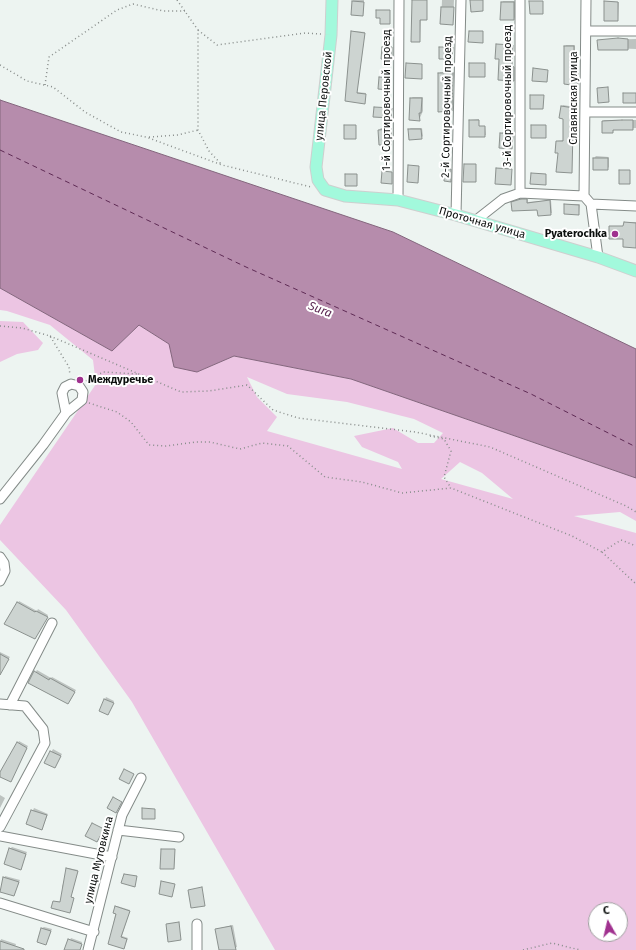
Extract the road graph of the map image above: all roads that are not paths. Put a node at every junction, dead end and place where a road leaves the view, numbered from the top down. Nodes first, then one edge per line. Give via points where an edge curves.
1 (332, 0) edge
2 (399, 0) edge
3 (461, 0) edge
4 (520, 0) edge
5 (586, 0) edge
6 (636, 30) edge
7 (586, 31) junction
8 (586, 112) junction
9 (636, 112) edge
10 (324, 190) joint
11 (520, 193) junction
12 (584, 196) junction
13 (398, 200) junction
14 (591, 204) junction
15 (636, 206) edge
16 (456, 215) junction
17 (475, 221) junction
18 (598, 257) junction
19 (636, 271) edge
20 (66, 413) junction
21 (0, 499) edge
22 (0, 557) edge
23 (0, 581) edge
24 (52, 623) dead end
25 (5, 705) edge
26 (141, 778) dead end
27 (0, 827) edge
28 (118, 830) junction
29 (0, 836) edge
30 (179, 837) dead end
31 (112, 857) junction
32 (0, 903) edge
33 (197, 924) dead end
34 (94, 932) junction
35 (88, 950) edge
36 (196, 950) edge

1 - 10 main road, улица Перовской via 331,35 316,167 318,180
2 - 13 street, 1-й Сортировочный проезд
3 - 16 street, 2-й Сортировочный проезд
4 - 11 street, 3-й Сортировочный проезд
5 - 7 street, Славянская улица
6 - 7 street
7 - 8 street, Славянская улица
8 - 9 street
8 - 12 street, Славянская улица
10 - 13 main road, Проточная улица via 345,196
11 - 12 street
11 - 17 street via 503,199
12 - 14 street
13 - 16 main road, Проточная улица
14 - 15 street
14 - 18 street
16 - 17 main road, Проточная улица
17 - 18 main road, Проточная улица
18 - 19 main road, Проточная улица
20 - 20 street via 82,400 83,392 76,386 65,388 62,393
20 - 21 street
22 - 23 street via 6,571
24 - 25 street
25 - 27 street via 25,706 43,729 45,743
26 - 28 street, улица Мутовкина via 122,815
28 - 30 street
28 - 31 street, улица Мутовкина
29 - 31 street
31 - 34 street, улица Мутовкина
32 - 34 street
33 - 36 street
34 - 35 street, улица Мутовкина

